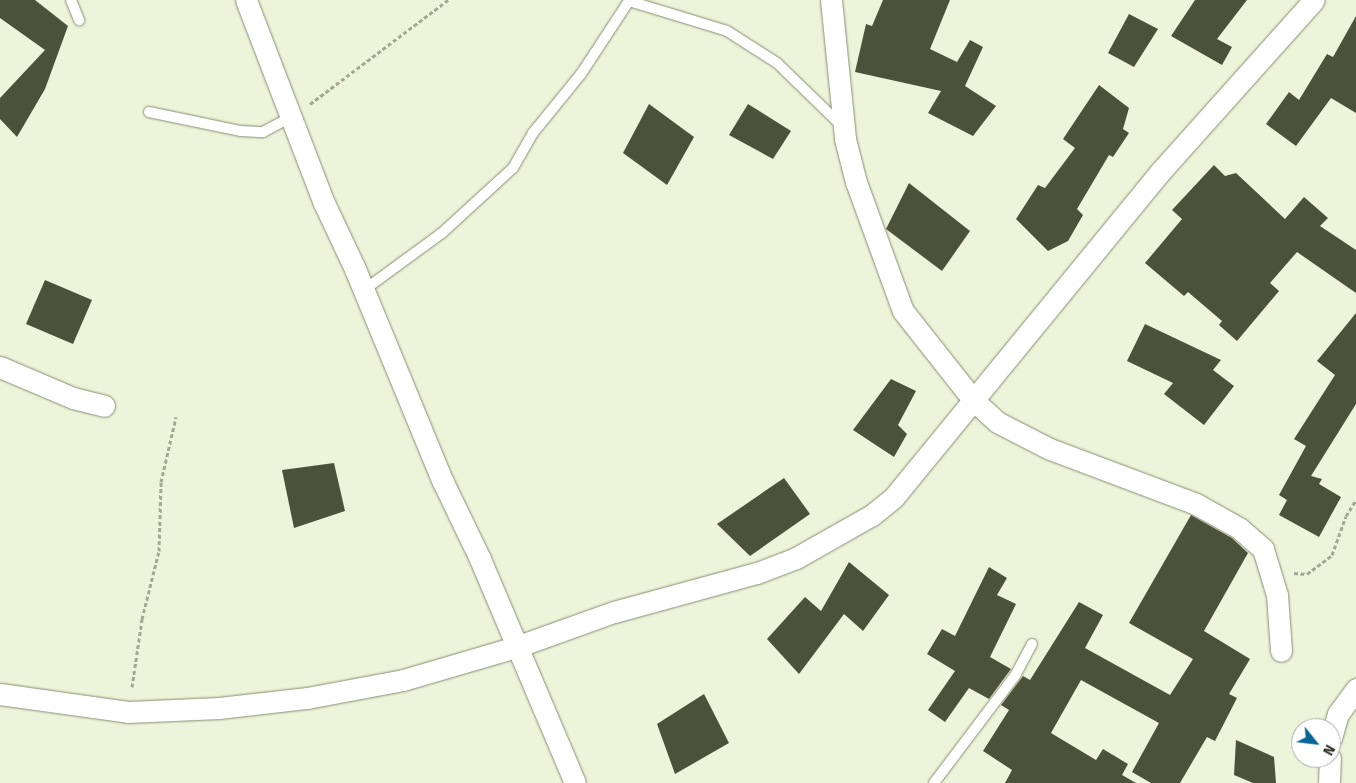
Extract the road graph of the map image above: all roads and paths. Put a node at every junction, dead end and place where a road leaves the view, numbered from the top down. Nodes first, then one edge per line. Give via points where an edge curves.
1 (71, 0) edge
2 (246, 0) edge
3 (448, 0) edge
4 (628, 0) edge
5 (832, 0) edge
6 (1307, 2) edge
7 (79, 20) dead end
8 (149, 112) dead end
9 (289, 118) junction
10 (844, 129) junction
11 (364, 290) junction
12 (0, 367) edge
13 (974, 401) junction
14 (104, 406) dead end
15 (176, 418) dead end
16 (1356, 500) edge
17 (1271, 571) junction
18 (1032, 644) dead end
19 (516, 647) junction
20 (1281, 652) dead end
21 (1356, 689) edge
22 (0, 694) edge
23 (128, 712) junction
24 (1337, 718) edge
25 (1330, 768) edge
26 (575, 783) edge
27 (934, 783) edge
28 (1329, 783) edge

1 - 7 lane
2 - 9 street
3 - 9 path
4 - 10 lane via 728,31 777,63
4 - 11 lane via 581,74 533,133 513,168 442,233
5 - 10 street
6 - 13 street via 1167,164
8 - 9 lane via 241,131 263,132
9 - 11 street
10 - 13 street via 856,182 903,311
11 - 19 street via 443,482
12 - 14 street via 73,398
13 - 17 street via 996,422 1050,449 1196,504 1239,528 1263,549
13 - 19 street via 894,497 834,538 757,573 614,612
15 - 23 path via 161,482 159,551 142,619
16 - 17 path via 1346,516 1332,555 1307,574
17 - 20 street via 1277,596
18 - 27 lane via 1016,674
19 - 23 street via 403,680 307,698 219,708
19 - 26 street
21 - 24 street
22 - 23 street
25 - 28 street

